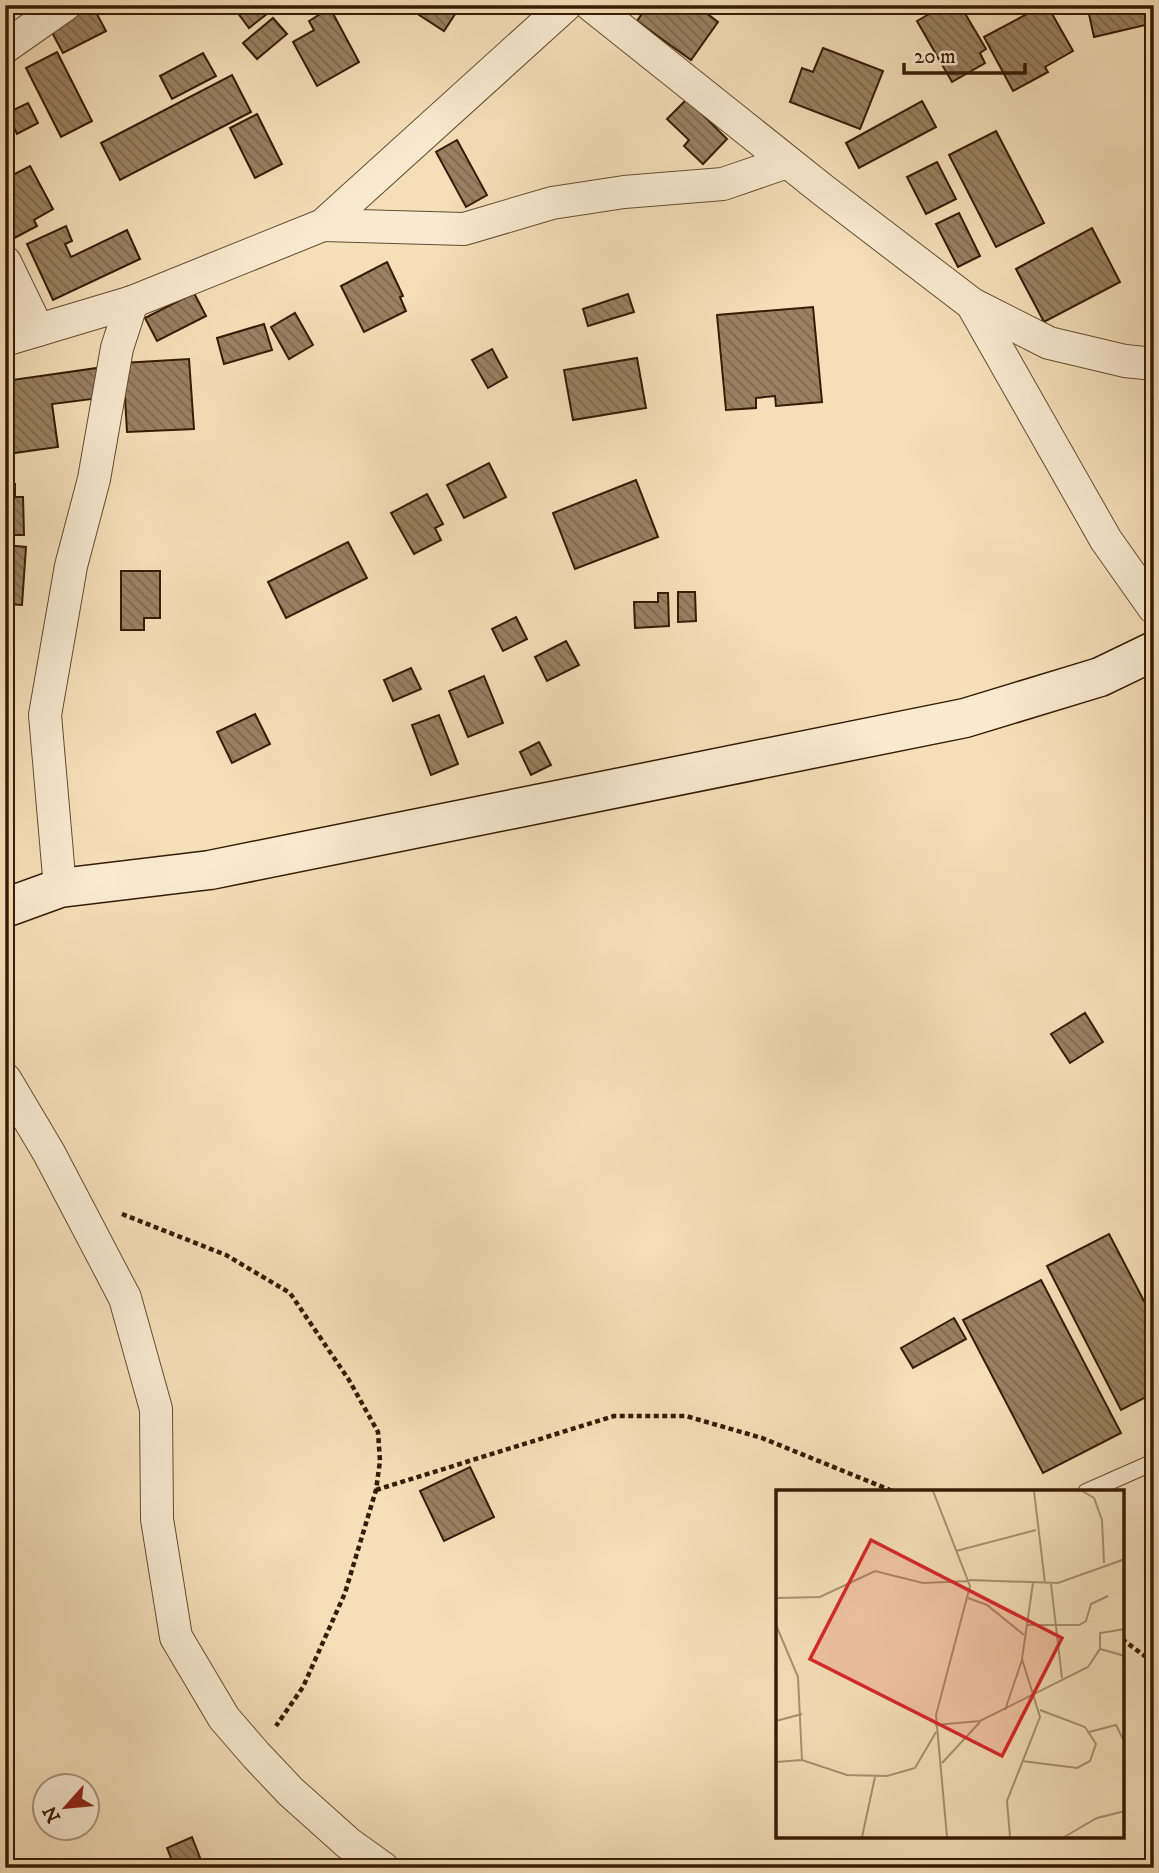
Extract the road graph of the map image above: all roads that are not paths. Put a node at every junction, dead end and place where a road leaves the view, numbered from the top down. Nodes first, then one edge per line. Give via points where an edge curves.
1 (65, 5) edge
2 (566, 5) edge
3 (591, 5) edge
4 (5, 47) edge
5 (787, 162) junction
6 (323, 225) junction
7 (5, 262) edge
8 (132, 302) junction
9 (972, 304) junction
10 (38, 330) junction
11 (5, 340) edge
12 (1154, 364) edge
13 (1154, 608) edge
14 (1154, 651) edge
15 (60, 888) junction
16 (5, 908) edge
17 (5, 1079) edge
18 (1154, 1462) edge
19 (1091, 1490) edge
20 (383, 1868) edge

1 - 4 street
2 - 6 street
3 - 5 street
5 - 6 street via 723,184 552,203 464,229
5 - 9 street
6 - 8 street
7 - 10 street
8 - 10 street
8 - 15 street via 117,348 94,479 71,566 45,715
9 - 12 street via 1049,343
9 - 13 street via 1106,540
10 - 11 street
14 - 15 street via 1100,677 965,718 210,870
15 - 16 street
17 - 20 street via 125,1298 156,1409 158,1519 176,1637 224,1718 256,1755 348,1843
18 - 19 lane

